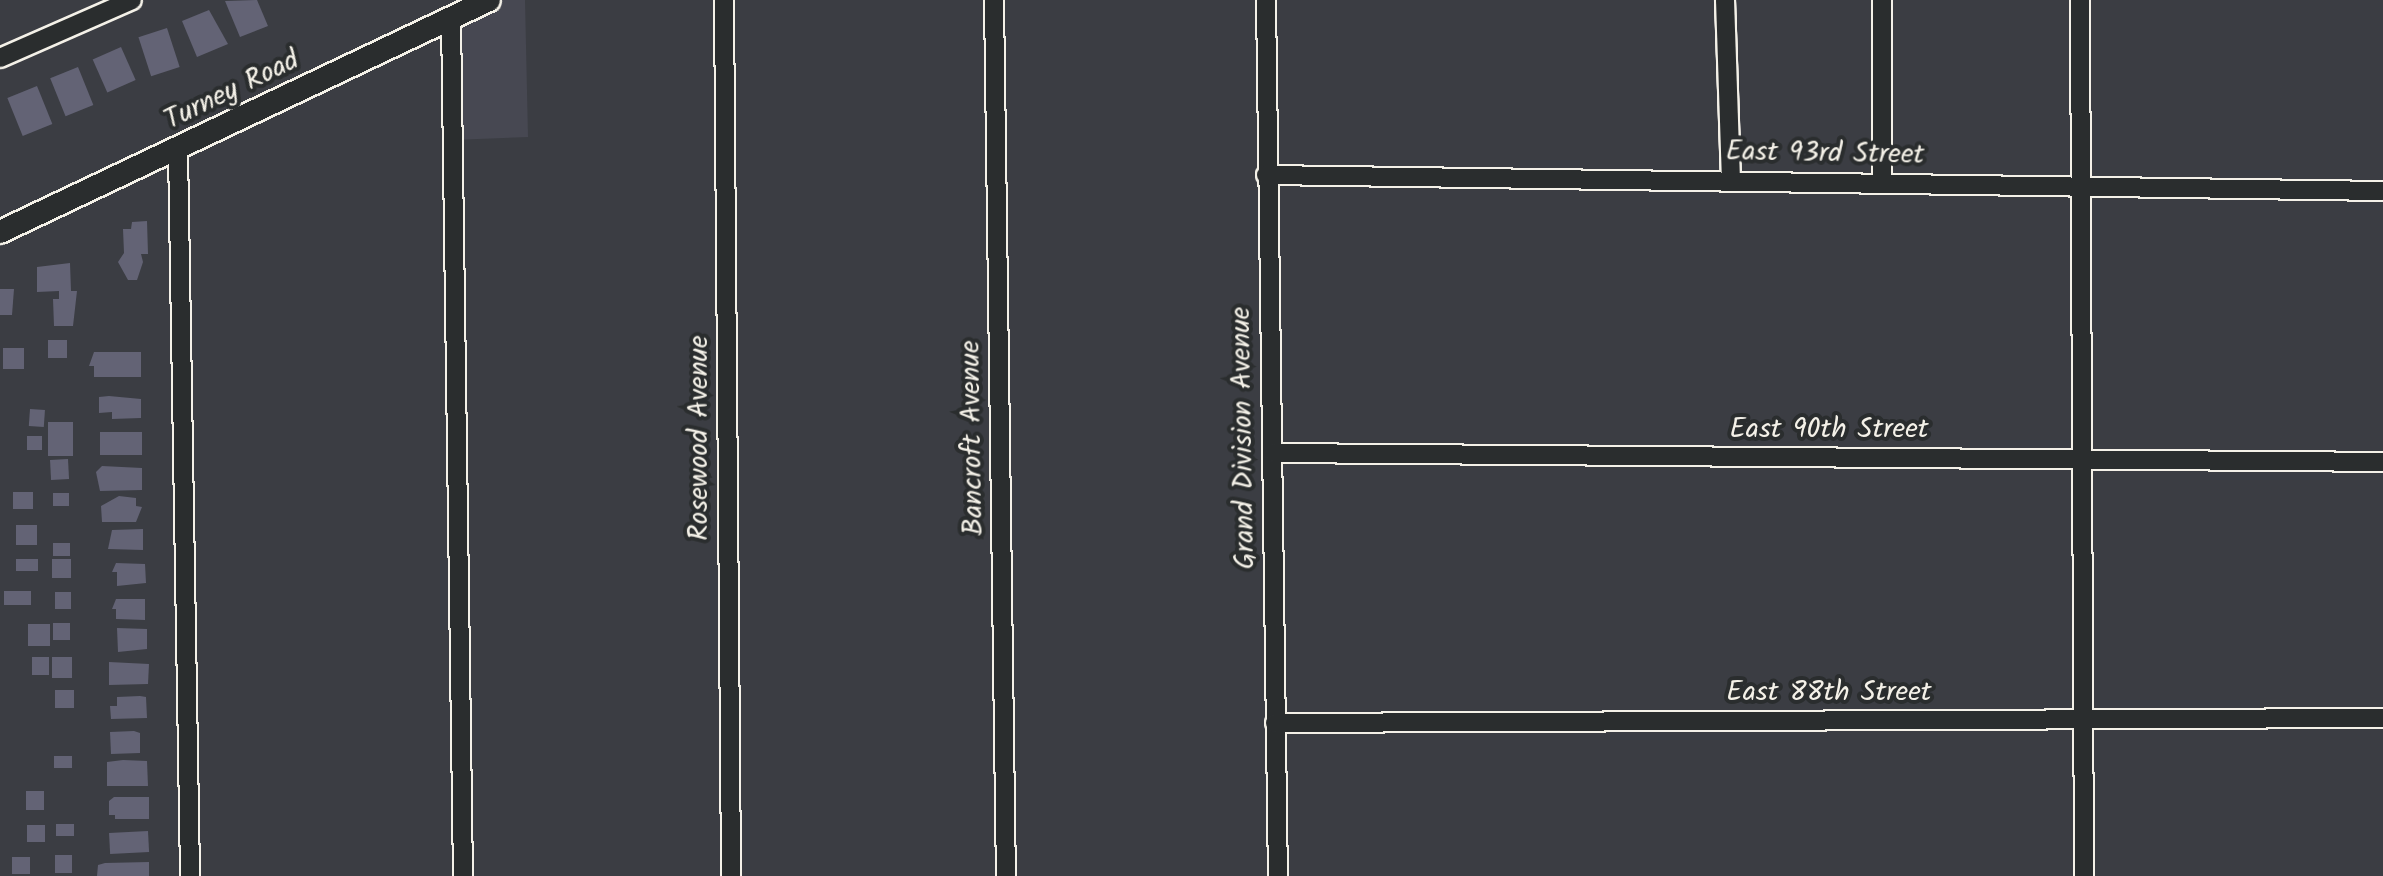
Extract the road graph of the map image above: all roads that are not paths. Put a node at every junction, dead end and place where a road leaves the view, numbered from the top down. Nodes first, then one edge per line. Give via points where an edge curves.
1 (132, 0) edge
2 (490, 0) edge
3 (724, 0) edge
4 (994, 0) edge
5 (1266, 0) edge
6 (1725, 0) edge
7 (1882, 0) edge
8 (2080, 0) edge
9 (450, 18) junction
10 (0, 58) edge
11 (178, 150) junction
12 (1266, 175) junction
13 (1731, 180) junction
14 (1882, 183) junction
15 (2084, 187) junction
16 (2383, 192) edge
17 (0, 232) edge
18 (1274, 454) junction
19 (2084, 459) junction
20 (2383, 462) edge
21 (2383, 718) edge
22 (2084, 719) junction
23 (1275, 723) junction
24 (190, 876) edge
25 (463, 876) edge
26 (732, 876) edge
27 (1006, 876) edge
28 (1278, 876) edge
29 (2084, 876) edge

1 - 10 street
2 - 9 main road, Turney Road
3 - 26 street, Rosewood Avenue
4 - 27 street, Bancroft Avenue
5 - 12 street, Grand Division Avenue
6 - 13 street
7 - 14 street
8 - 15 street
9 - 11 main road, Turney Road
9 - 25 street
11 - 17 main road, Turney Road
11 - 24 street
12 - 13 street, East 93rd Street
12 - 18 street, Grand Division Avenue
13 - 14 street, East 93rd Street
14 - 15 street, East 93rd Street
15 - 16 street, East 93rd Street
15 - 19 street
18 - 19 street, East 90th Street
18 - 23 street, Grand Division Avenue
19 - 20 street, East 90th Street
19 - 22 street
21 - 22 street, East 88th Street
22 - 23 street, East 88th Street
22 - 29 street
23 - 28 street, Grand Division Avenue

